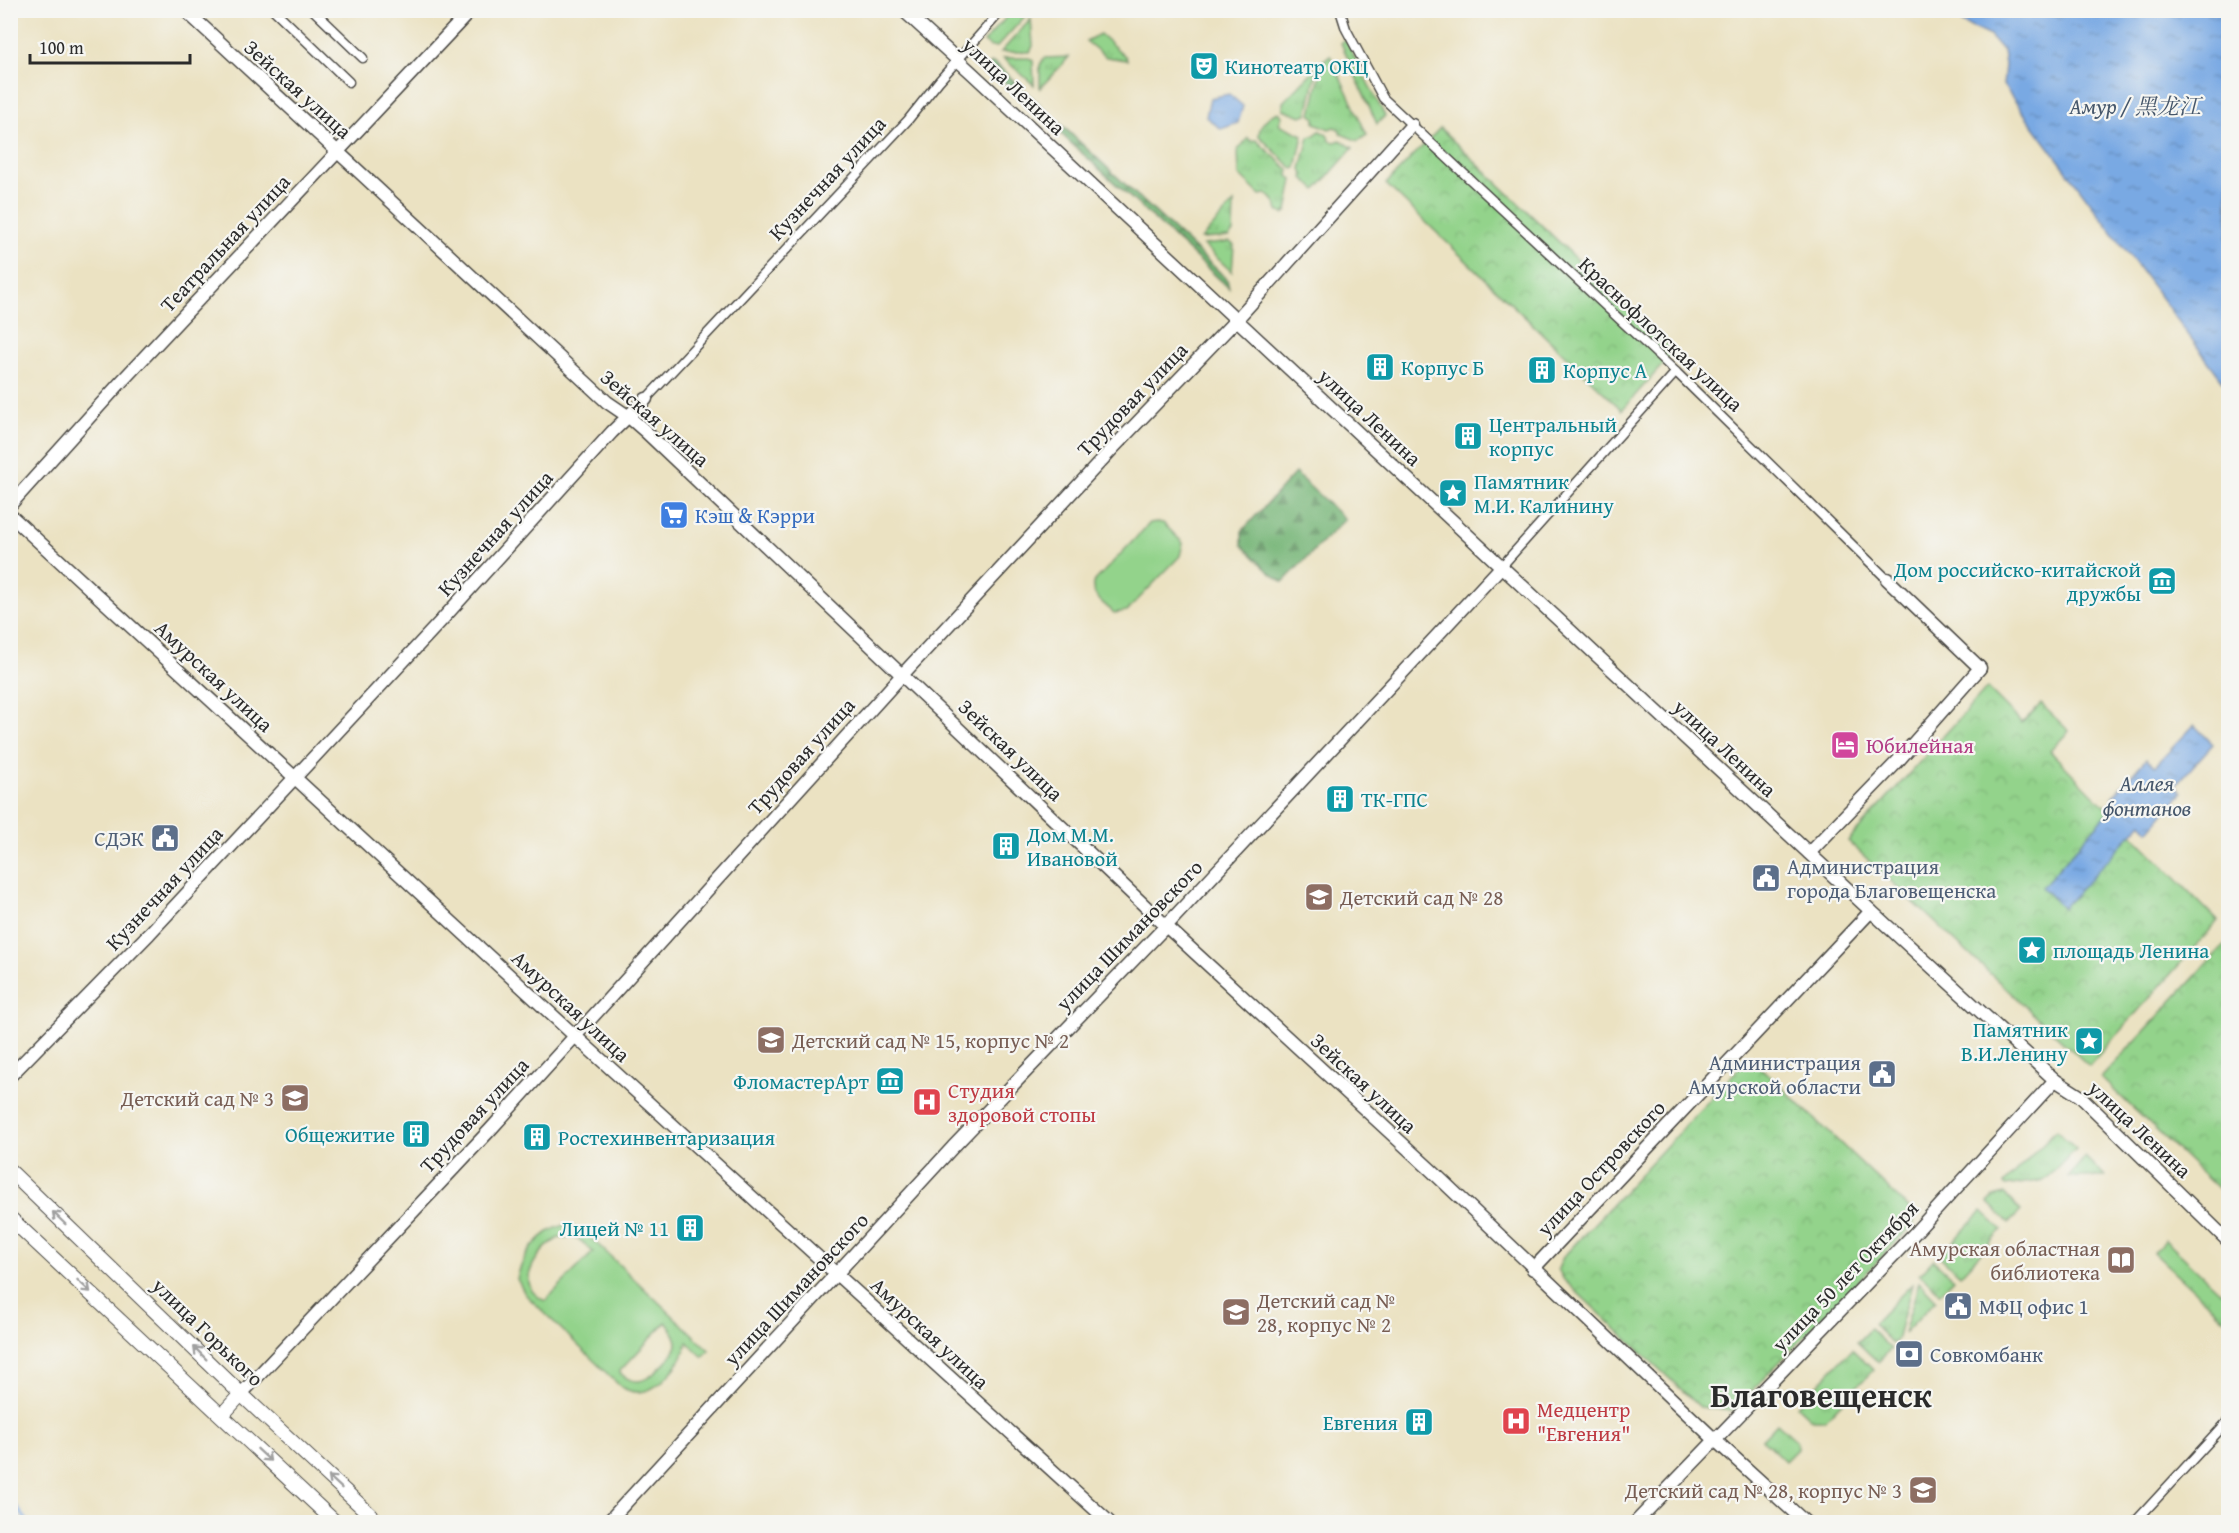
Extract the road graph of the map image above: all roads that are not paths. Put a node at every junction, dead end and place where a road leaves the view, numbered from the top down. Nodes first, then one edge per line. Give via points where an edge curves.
1 (185, 10) edge
2 (274, 10) edge
3 (313, 10) edge
4 (471, 10) edge
5 (903, 10) edge
6 (1002, 10) edge
7 (1340, 10) edge
8 (363, 58) dead end
9 (958, 60) junction
10 (349, 82) dead end
11 (1412, 125) junction
12 (337, 151) junction
13 (1237, 319) junction
14 (1676, 372) junction
15 (646, 399) joint
16 (629, 417) junction
17 (10, 506) edge
18 (10, 514) edge
19 (1501, 567) junction
20 (1887, 579) joint
21 (903, 674) junction
22 (295, 777) junction
23 (1809, 853) junction
24 (1871, 911) junction
25 (1166, 926) junction
26 (575, 1036) junction
27 (10, 1076) edge
28 (2055, 1080) junction
29 (10, 1171) edge
30 (10, 1218) edge
31 (2229, 1241) edge
32 (1533, 1269) junction
33 (837, 1274) junction
34 (241, 1394) junction
35 (222, 1415) junction
36 (2229, 1421) edge
37 (1715, 1440) junction
38 (335, 1522) edge
39 (378, 1522) edge
40 (608, 1522) edge
41 (1109, 1522) edge
42 (1636, 1522) edge
43 (1806, 1522) edge
44 (2135, 1522) edge

1 - 12 street, Зейская улица
2 - 10 street
3 - 8 street
4 - 12 street, Театральная улица
5 - 9 street, улица Ленина
6 - 9 street, Кузнечная улица
7 - 11 street, Краснофлотская улица via 1383,98
9 - 13 street, улица Ленина
9 - 15 street, Кузнечная улица via 908,120
11 - 13 street, Трудовая улица
11 - 14 street, Краснофлотская улица
12 - 16 street, Зейская улица via 607,402
12 - 17 street, Театральная улица
13 - 19 street, улица Ленина
13 - 21 street, Трудовая улица
14 - 19 street, улица Шимановского
14 - 20 street, Краснофлотская улица
15 - 16 street, Кузнечная улица
16 - 21 street, Зейская улица
16 - 22 street, Кузнечная улица
18 - 22 street, Амурская улица
19 - 23 street, улица Ленина
19 - 25 street, улица Шимановского
20 - 23 street, Краснофлотская улица via 1980,668
21 - 25 street, Зейская улица
21 - 26 street, Трудовая улица
22 - 26 street, Амурская улица
22 - 27 street, Кузнечная улица
23 - 24 street, улица Ленина
24 - 28 street, улица Ленина
24 - 32 street, улица Островского
25 - 32 street, Зейская улица
25 - 33 street, улица Шимановского
26 - 33 street, Амурская улица
26 - 34 street, Трудовая улица
28 - 31 street, улица Ленина via 2080,1096
28 - 37 street, улица 50 лет Октября via 1912,1236
34 -> 29 main road, улица Горького
30 -> 35 main road
32 - 37 street, Зейская улица
33 - 40 street, улица Шимановского
33 - 41 street, Амурская улица
34 - 35 main road, Трудовая улица
39 -> 34 main road, улица Горького
35 -> 38 main road
36 - 44 street
37 - 42 street, улица 50 лет Октября
37 - 43 street, Зейская улица

